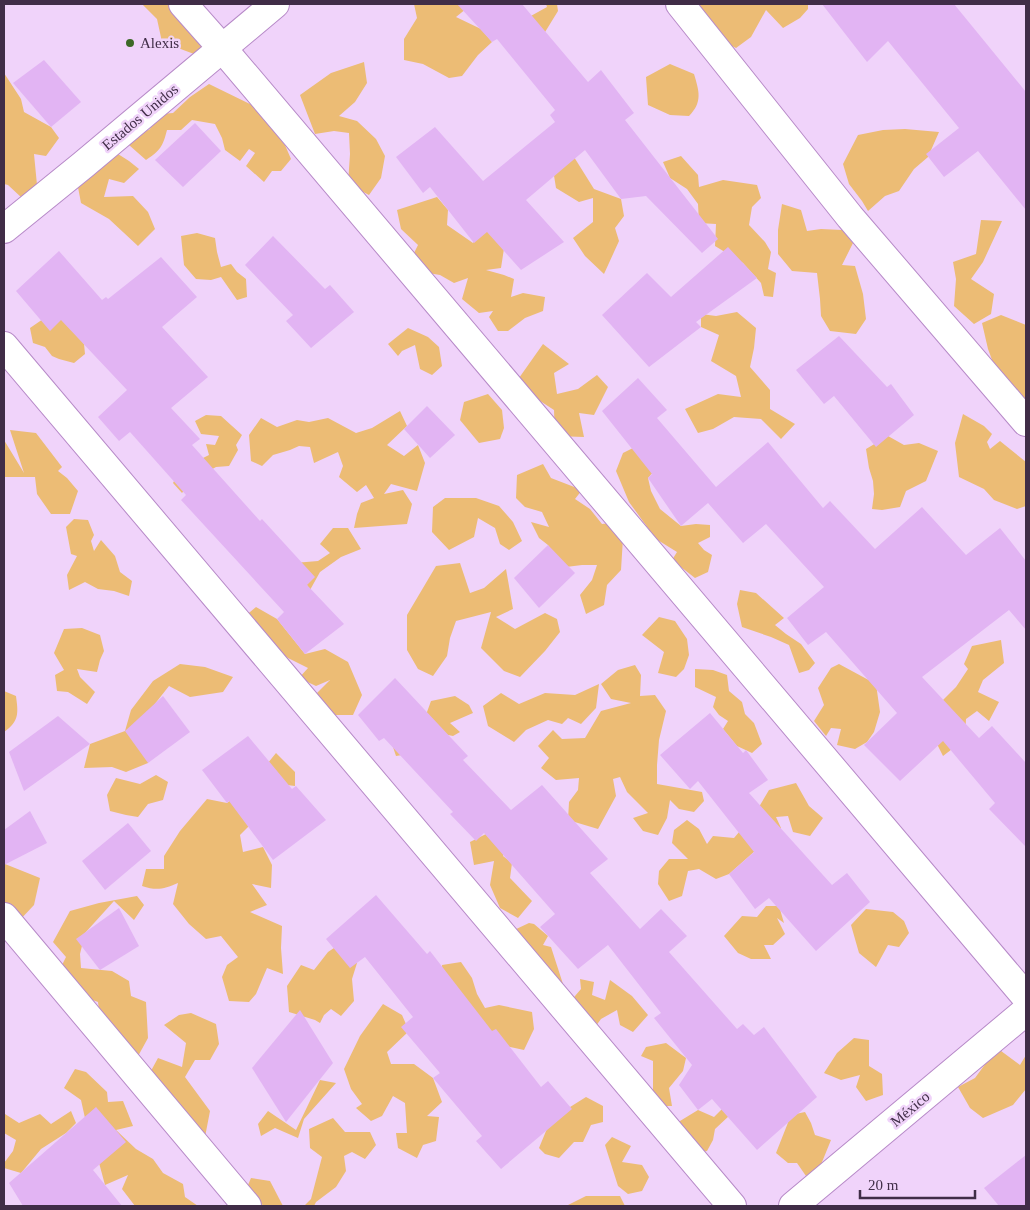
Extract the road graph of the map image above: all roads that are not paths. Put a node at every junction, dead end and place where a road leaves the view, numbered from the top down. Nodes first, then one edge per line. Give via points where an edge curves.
1 (183, 4) edge
2 (276, 4) edge
3 (680, 4) edge
4 (222, 48) junction
5 (4, 229) edge
6 (4, 346) edge
7 (1026, 422) edge
8 (4, 917) edge
9 (1026, 997) edge
10 (1026, 1011) edge
11 (247, 1206) edge
12 (732, 1206) edge
13 (793, 1206) edge

1 - 4 street
2 - 4 street, Estados Unidos
3 - 7 street via 850,217
4 - 5 street, Estados Unidos
4 - 9 street
6 - 12 street
8 - 11 street
10 - 13 street, México

